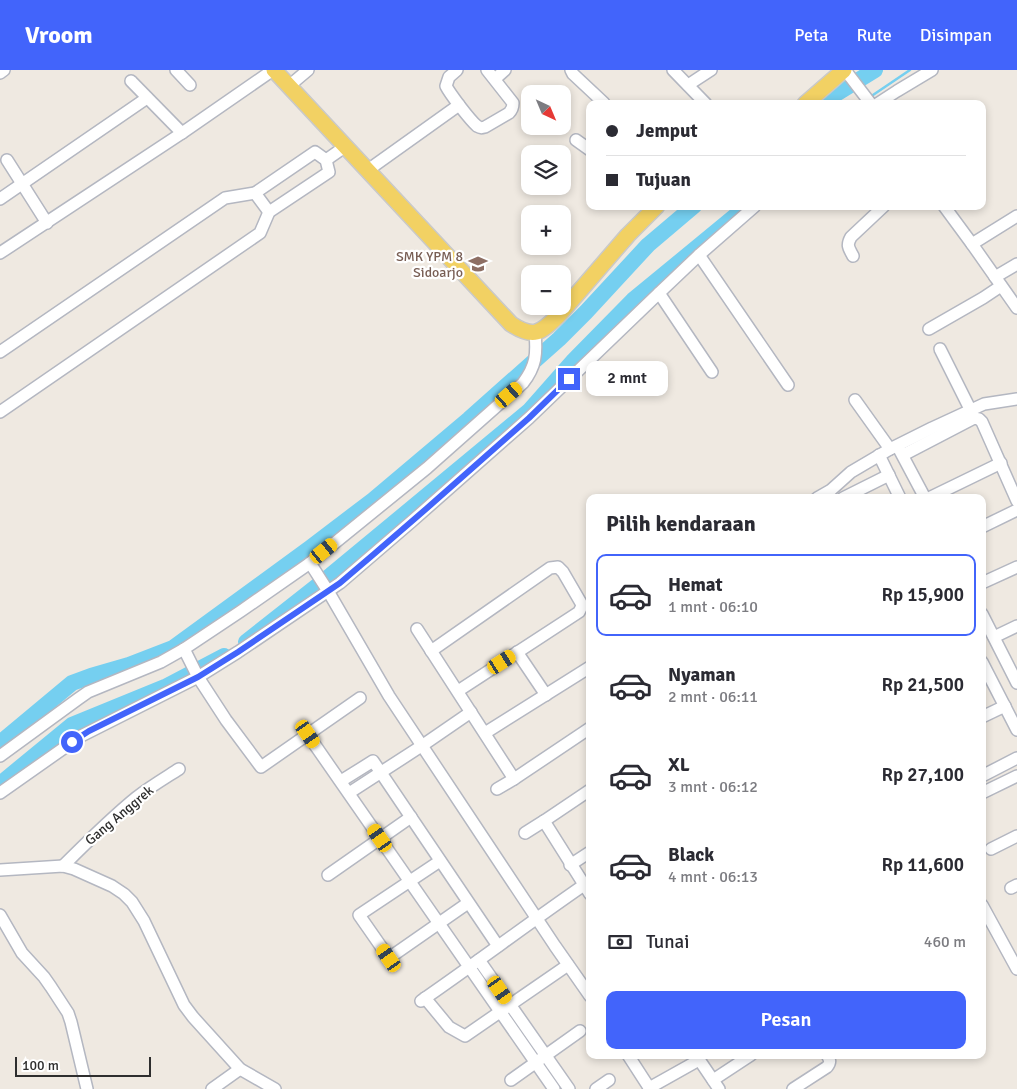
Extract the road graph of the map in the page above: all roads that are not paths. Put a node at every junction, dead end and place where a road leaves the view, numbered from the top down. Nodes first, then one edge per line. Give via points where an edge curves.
1 (4, 70) edge
2 (176, 70) edge
3 (274, 70) edge
4 (308, 70) edge
5 (457, 70) edge
6 (505, 70) edge
7 (571, 70) edge
8 (673, 70) edge
9 (711, 70) edge
10 (932, 70) edge
11 (846, 71) edge
12 (0, 73) edge
13 (491, 75) edge
14 (131, 81) dead end
15 (190, 85) dead end
16 (688, 85) junction
17 (289, 86) junction
18 (147, 98) junction
19 (601, 100) edge
20 (702, 100) edge
21 (810, 100) edge
22 (870, 100) edge
23 (879, 100) edge
24 (459, 105) junction
25 (182, 134) junction
26 (576, 140) dead end
27 (346, 146) junction
28 (586, 147) edge
29 (7, 160) dead end
30 (326, 160) junction
31 (368, 170) junction
32 (22, 185) junction
33 (255, 193) junction
34 (0, 199) edge
35 (653, 210) edge
36 (750, 210) edge
37 (880, 210) edge
38 (947, 210) edge
39 (269, 212) junction
40 (1017, 216) edge
41 (47, 223) junction
42 (972, 244) junction
43 (0, 253) edge
44 (699, 255) junction
45 (853, 256) dead end
46 (1017, 264) edge
47 (998, 281) junction
48 (659, 293) junction
49 (1017, 308) edge
50 (929, 329) dead end
51 (536, 333) junction
52 (940, 349) dead end
53 (0, 352) edge
54 (712, 372) dead end
55 (788, 385) dead end
56 (1017, 399) edge
57 (855, 400) dead end
58 (970, 410) junction
59 (0, 412) edge
60 (896, 450) junction
61 (879, 456) junction
62 (1000, 463) junction
63 (888, 475) junction
64 (1014, 485) edge
65 (824, 494) edge
66 (852, 494) edge
67 (898, 494) edge
68 (923, 494) edge
69 (937, 494) edge
70 (1017, 501) edge
71 (1017, 510) edge
72 (986, 525) edge
73 (312, 567) junction
74 (1017, 568) edge
75 (986, 581) edge
76 (327, 589) junction
77 (986, 622) edge
78 (1017, 626) edge
79 (417, 630) dead end
80 (994, 637) junction
81 (431, 651) junction
82 (517, 652) junction
83 (186, 654) junction
84 (586, 670) edge
85 (986, 670) edge
86 (197, 674) junction
87 (1017, 683) edge
88 (458, 691) junction
89 (546, 695) junction
90 (360, 698) dead end
91 (1005, 706) junction
92 (471, 712) junction
93 (986, 715) edge
94 (1017, 730) edge
95 (586, 731) edge
96 (485, 732) junction
97 (308, 734) junction
98 (423, 745) junction
99 (0, 756) edge
100 (1017, 758) edge
101 (179, 769) dead end
102 (380, 772) junction
103 (986, 774) edge
104 (1017, 776) edge
105 (514, 778) junction
106 (341, 781) junction
107 (497, 788) dead end
108 (986, 791) edge
109 (0, 793) edge
110 (349, 793) junction
111 (586, 793) edge
112 (410, 817) junction
113 (544, 820) junction
114 (525, 833) dead end
115 (1017, 836) edge
116 (380, 838) junction
117 (991, 849) dead end
118 (586, 854) edge
119 (440, 861) junction
120 (570, 864) junction
121 (64, 866) junction
122 (0, 870) edge
123 (328, 875) dead end
124 (410, 881) junction
125 (586, 888) edge
126 (586, 891) edge
127 (468, 904) junction
128 (986, 912) edge
129 (0, 915) edge
130 (536, 917) junction
131 (439, 923) junction
132 (498, 946) junction
133 (474, 964) junction
134 (568, 965) junction
135 (1017, 969) edge
136 (586, 990) edge
137 (505, 1008) junction
138 (580, 1031) dead end
139 (541, 1059) junction
140 (631, 1059) edge
141 (695, 1059) edge
142 (699, 1059) edge
143 (746, 1059) edge
144 (829, 1059) edge
145 (240, 1069) junction
146 (511, 1080) dead end
147 (609, 1080) dead end
148 (716, 1084) edge
149 (650, 1088) edge
150 (87, 1089) edge
151 (212, 1089) edge
152 (275, 1089) edge
153 (554, 1089) edge
154 (569, 1089) edge
155 (596, 1089) edge
156 (794, 1089) edge

1 - 12 street
2 - 15 street
3 - 17 main road
3 - 25 street
4 - 17 street
5 - 24 street via 449,77 446,86
6 - 13 street
7 - 19 street
8 - 16 street
9 - 16 street
10 - 23 street
11 - 21 main road
11 - 22 street
13 - 24 street via 512,104 509,113 481,128
14 - 18 street
16 - 20 street
17 - 27 main road
18 - 25 street
18 - 32 street
24 - 31 street
25 - 41 street
26 - 28 street
27 - 30 street
27 - 31 main road
29 - 32 street
30 - 33 street via 315,152
30 - 39 street via 329,172
31 - 51 main road via 511,324 523,332
32 - 34 street
32 - 41 street
33 - 39 street
33 - 53 street via 225,198
35 - 51 main road via 558,316
36 - 44 street
37 - 45 street via 848,242
38 - 42 street
39 - 59 street via 260,233
40 - 42 street
41 - 43 street
42 - 47 street
44 - 48 street
44 - 55 street
46 - 47 street
47 - 49 street
47 - 50 street via 992,293
48 - 54 street
48 - 76 street via 529,418 374,554
51 - 73 street via 537,350 533,366 523,383
52 - 58 street
56 - 58 street via 984,404
57 - 60 street
58 - 60 street
60 - 61 street
60 - 62 street via 976,418 982,422
60 - 68 street
61 - 63 street
61 - 65 street via 851,472
62 - 64 street
62 - 69 street
63 - 66 street
63 - 67 street
64 - 70 street
71 - 72 street
73 - 76 street
73 - 83 street via 241,611
74 - 75 street
76 - 86 street via 238,652
76 - 98 street via 389,696
77 - 80 street
78 - 80 street
79 - 81 street
80 - 87 street
81 - 82 street via 550,568 558,567 581,603 581,609
81 - 88 street
82 - 88 street
82 - 89 street
83 - 86 street
83 - 99 street via 88,692
84 - 89 street
85 - 91 street
86 - 97 street via 261,767
86 - 109 street via 81,736
88 - 92 street
89 - 96 street
90 - 97 street
91 - 93 street
91 - 94 street
92 - 96 street
92 - 98 street
95 - 105 street
96 - 105 street
97 - 106 street
98 - 102 street
98 - 130 street
100 - 103 street
101 - 121 street, Gang Anggrek via 125,807
102 - 106 street via 373,761
102 - 110 street
102 - 112 street
104 - 108 street
105 - 107 street
106 - 110 street
110 - 116 street
111 - 113 street
112 - 116 street
112 - 119 street
113 - 114 street
113 - 120 street
115 - 117 street
116 - 123 street
116 - 124 street
118 - 120 street
119 - 124 street
119 - 127 street
120 - 125 street
121 - 122 street
121 - 145 street via 112,886 132,902 184,1005
124 - 131 street
124 - 131 street via 359,915 389,958
126 - 130 street
127 - 131 street
127 - 132 street
128 - 135 street
129 - 150 street via 22,953 44,977 68,1014
130 - 132 street
130 - 134 street
131 - 133 street
132 - 133 street
133 - 137 street
133 - 137 street via 423,999 449,1026 465,1036
134 - 136 street
134 - 137 street
137 - 139 street
138 - 139 street
139 - 146 street
139 - 153 street
139 - 154 street
140 - 149 street
141 - 149 street
142 - 148 street
143 - 148 street
144 - 156 street via 827,1067
145 - 151 street
145 - 152 street
147 - 155 street

